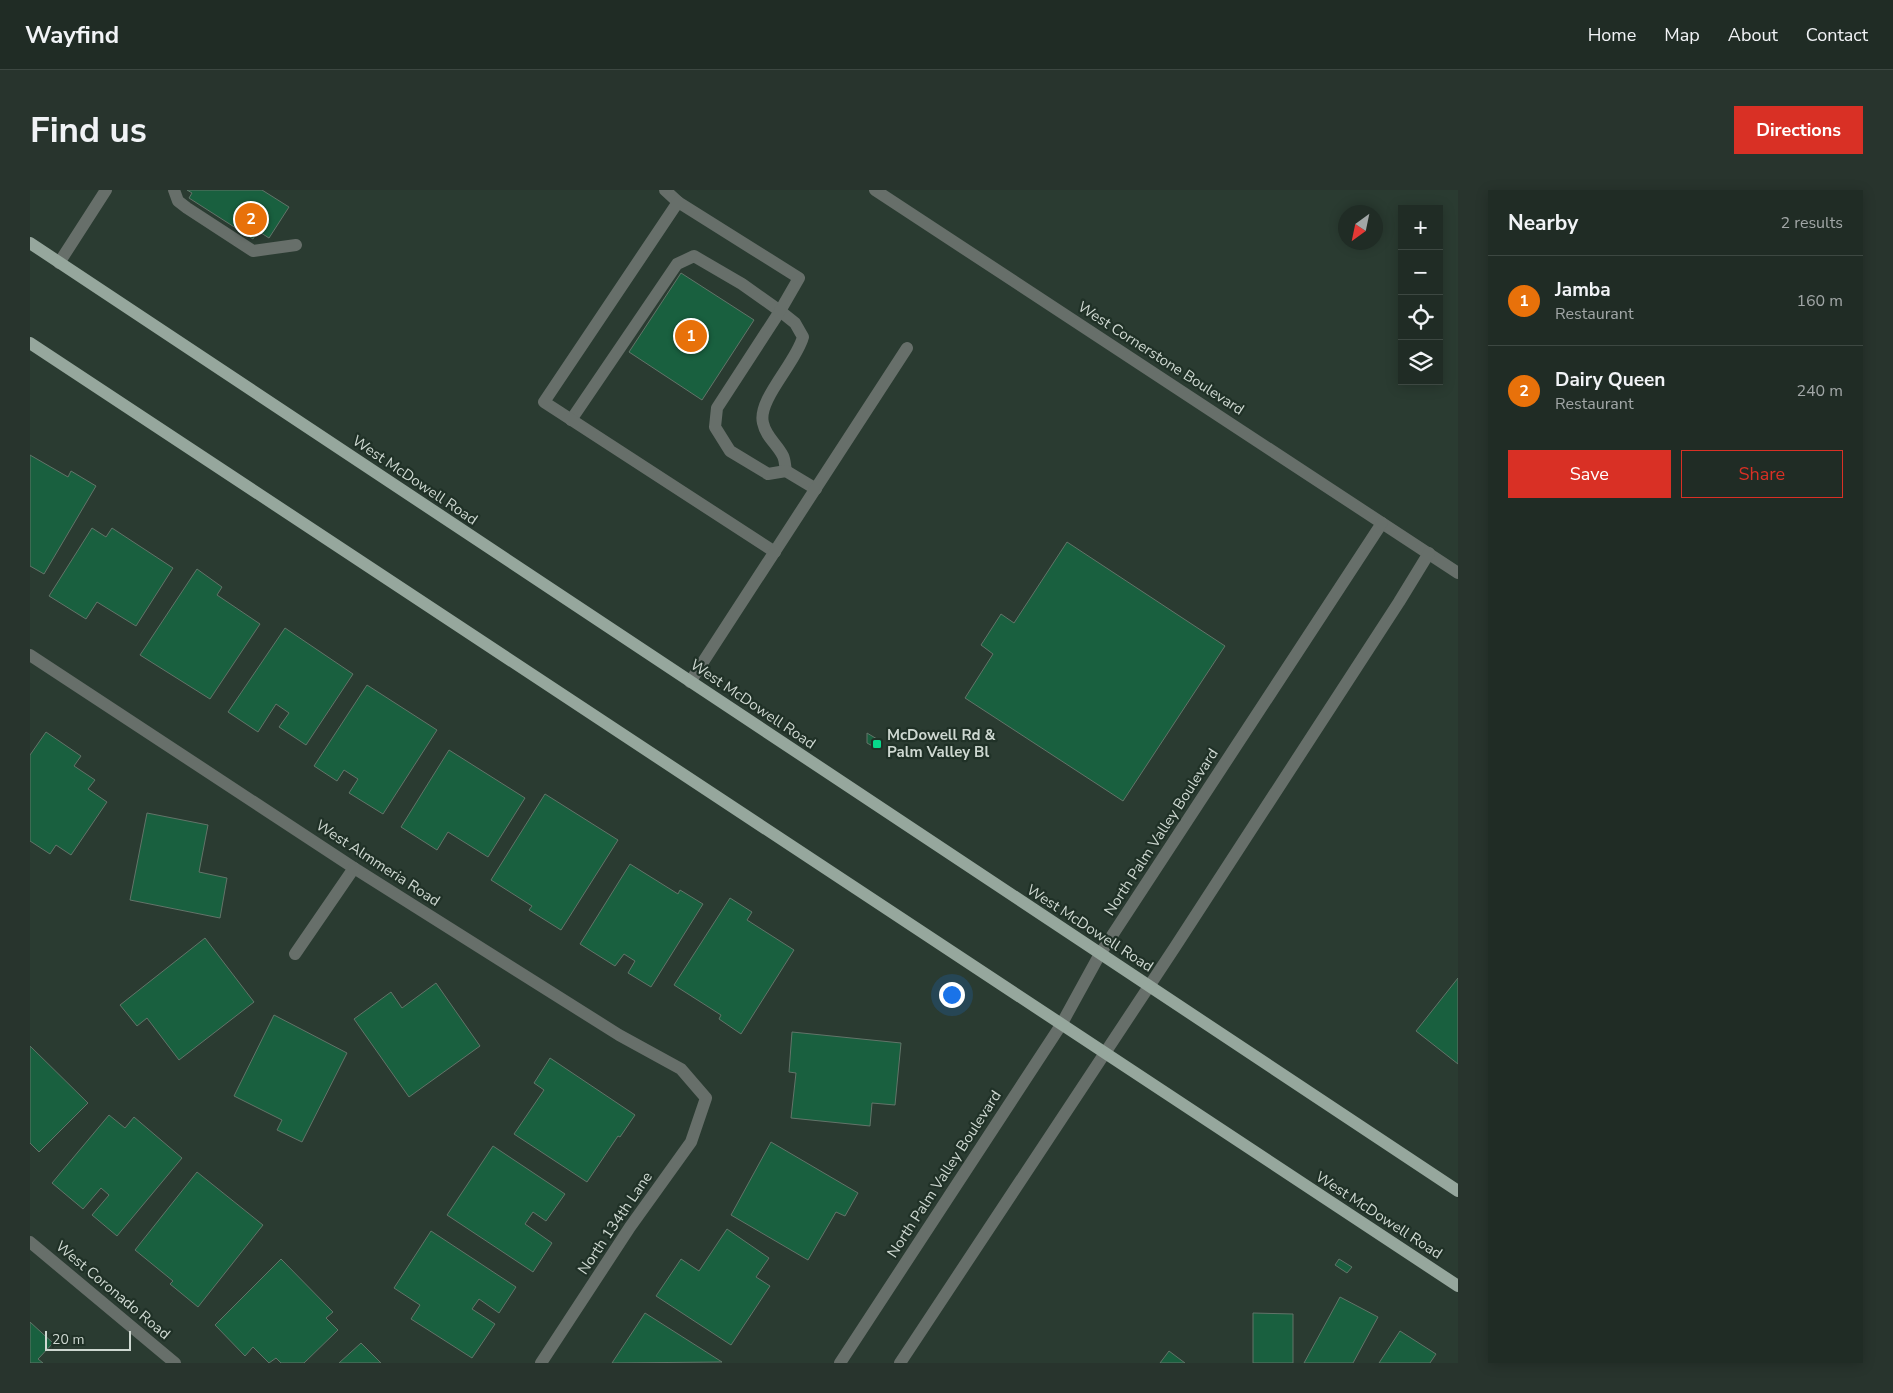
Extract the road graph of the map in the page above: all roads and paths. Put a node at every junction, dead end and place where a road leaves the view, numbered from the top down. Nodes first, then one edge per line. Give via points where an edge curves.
1 (106, 190) edge
2 (174, 190) edge
3 (665, 190) edge
4 (876, 190) edge
5 (678, 202) junction
6 (30, 243) edge
7 (296, 245) dead end
8 (59, 263) junction
9 (780, 311) junction
10 (30, 343) edge
11 (907, 348) dead end
12 (571, 420) junction
13 (786, 471) junction
14 (816, 489) junction
15 (1382, 522) junction
16 (775, 552) junction
17 (1429, 553) junction
18 (1458, 573) edge
19 (30, 655) edge
20 (690, 682) junction
21 (354, 868) junction
22 (295, 954) dead end
23 (1100, 954) junction
24 (1149, 987) junction
25 (1061, 1025) junction
26 (1105, 1052) junction
27 (706, 1098) joint
28 (1458, 1191) edge
29 (30, 1242) edge
30 (1458, 1286) edge
31 (175, 1363) edge
32 (541, 1363) edge
33 (840, 1363) edge
34 (900, 1363) edge

1 - 8 street
2 - 7 street via 178,200 187,208 253,250
3 - 5 street
4 - 15 street, West Cornerstone Boulevard
5 - 9 street via 799,278
5 - 12 street via 544,402
6 - 8 main road, West McDowell Road
8 - 20 main road, West McDowell Road
9 - 12 street via 694,256 677,264
9 - 13 street via 795,323 803,337 799,350 764,405 762,421 766,435 783,456
9 - 13 street via 717,408 715,427 730,450 768,474
10 - 25 main road, West McDowell Road
11 - 14 street
12 - 16 street
13 - 14 street
14 - 16 street
15 - 17 street, West Cornerstone Boulevard
15 - 23 street, North Palm Valley Boulevard
16 - 20 street
17 - 18 street, West Cornerstone Boulevard
17 - 24 street
19 - 21 street, West Almmeria Road
20 - 23 main road, West McDowell Road
21 - 22 street
21 - 27 street, West Almmeria Road via 619,1035 681,1069
23 - 24 main road, West McDowell Road
23 - 25 street, North Palm Valley Boulevard
24 - 26 street
24 - 28 main road, West McDowell Road
25 - 26 main road, West McDowell Road
25 - 33 street, North Palm Valley Boulevard
26 - 30 main road, West McDowell Road
26 - 34 street
27 - 32 street, North 134th Lane via 691,1142 630,1227
29 - 31 street, West Coronado Road

